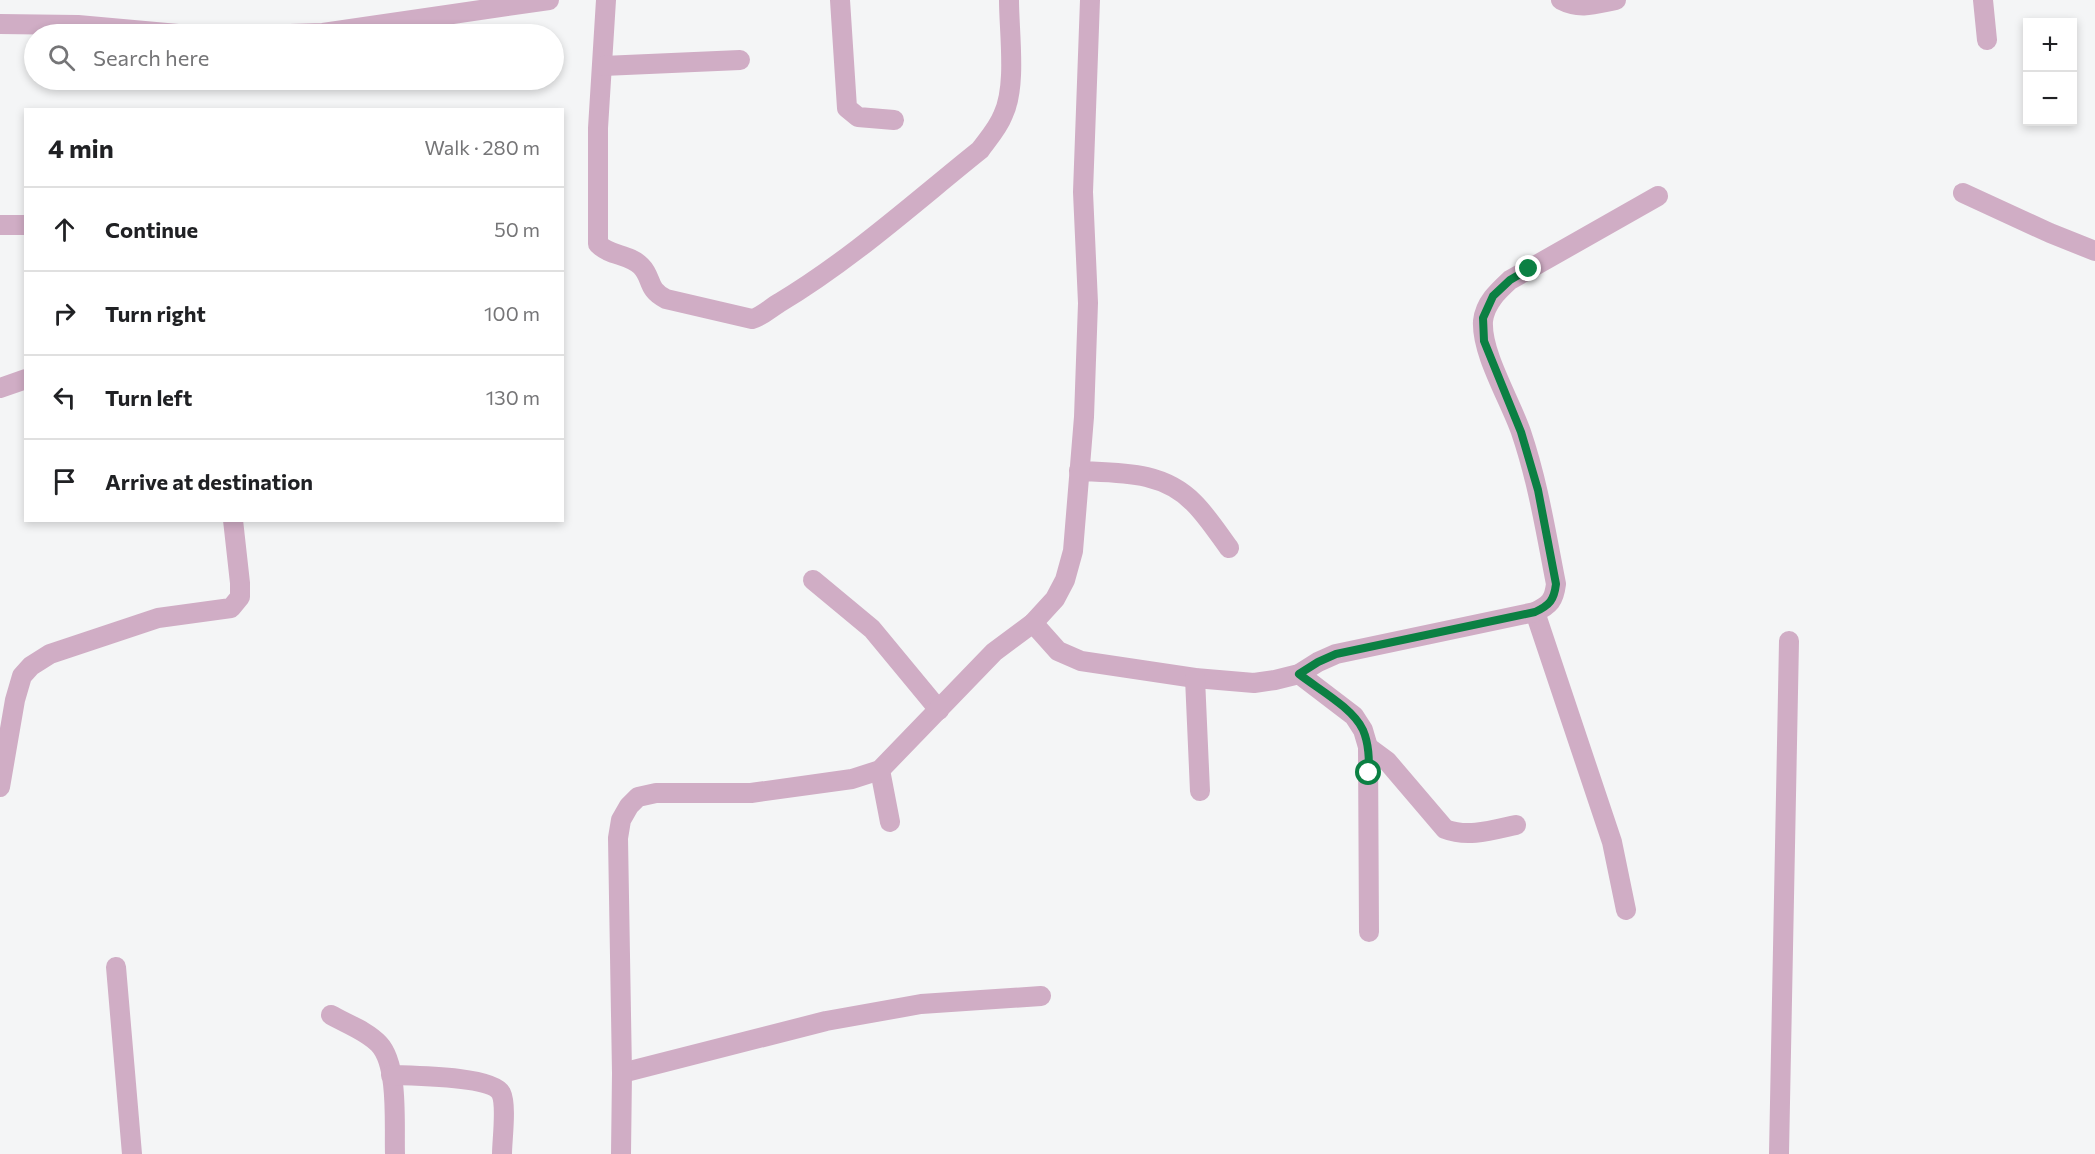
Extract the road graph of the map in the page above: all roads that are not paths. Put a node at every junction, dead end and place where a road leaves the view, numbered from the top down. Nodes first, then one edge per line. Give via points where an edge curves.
1 (549, 0) edge
2 (606, 0) edge
3 (840, 0) edge
4 (1009, 0) edge
5 (1090, 0) edge
6 (1561, 0) edge
7 (1616, 0) edge
8 (1983, 0) edge
9 (510, 2) edge
10 (0, 24) edge
11 (24, 24) edge
12 (377, 24) edge
13 (1987, 40) dead end
14 (740, 60) dead end
15 (603, 66) junction
16 (894, 120) dead end
17 (1963, 192) dead end
18 (1658, 196) dead end
19 (0, 225) edge
20 (24, 225) edge
21 (2095, 251) edge
22 (24, 380) edge
23 (0, 388) edge
24 (1079, 471) junction
25 (233, 522) edge
26 (1229, 548) dead end
27 (813, 580) dead end
28 (1535, 612) junction
29 (1033, 623) junction
30 (1789, 641) dead end
31 (1299, 674) junction
32 (1195, 678) junction
33 (939, 710) junction
34 (1368, 747) junction
35 (880, 770) junction
36 (0, 787) edge
37 (1200, 791) dead end
38 (890, 822) dead end
39 (1516, 825) dead end
40 (1626, 910) dead end
41 (1369, 932) dead end
42 (116, 967) dead end
43 (1041, 996) dead end
44 (331, 1015) dead end
45 (622, 1073) junction
46 (391, 1075) junction
47 (132, 1154) edge
48 (395, 1154) edge
49 (502, 1154) edge
50 (621, 1154) edge
51 (1779, 1154) edge

1 - 9 street
2 - 15 street
3 - 16 street via 847,108 858,117
4 - 15 street via 1009,98 1004,115 980,150 798,292 752,319 657,294 637,262 598,244 598,128
5 - 24 street via 1083,192 1088,303
6 - 7 street via 1572,6
8 - 13 street
9 - 12 street
10 - 11 street
14 - 15 street
17 - 21 street
18 - 28 street via 1510,280 1493,296 1483,318 1484,341 1521,432 1538,490 1556,584 1555,597
19 - 20 street
22 - 23 street
24 - 26 street via 1160,479 1195,504
24 - 29 street via 1073,551 1065,580 1055,599
25 - 36 street via 240,597 231,608 158,618 50,654 22,676
27 - 33 street via 872,628
28 - 31 street via 1336,654
28 - 40 street via 1612,842
29 - 32 street via 1058,651 1081,661
29 - 33 street via 994,652
30 - 51 street
31 - 32 street via 1254,683
31 - 34 street via 1354,716
32 - 37 street
33 - 35 street
34 - 39 street via 1387,761 1445,829 1469,834
34 - 41 street
35 - 38 street
35 - 45 street via 852,779 752,793 656,793 638,797 629,806 621,820 618,838
42 - 47 street
43 - 45 street via 921,1004 826,1021
44 - 46 street via 380,1044 388,1057
45 - 50 street
46 - 48 street
46 - 49 street via 467,1080 497,1089 504,1103

